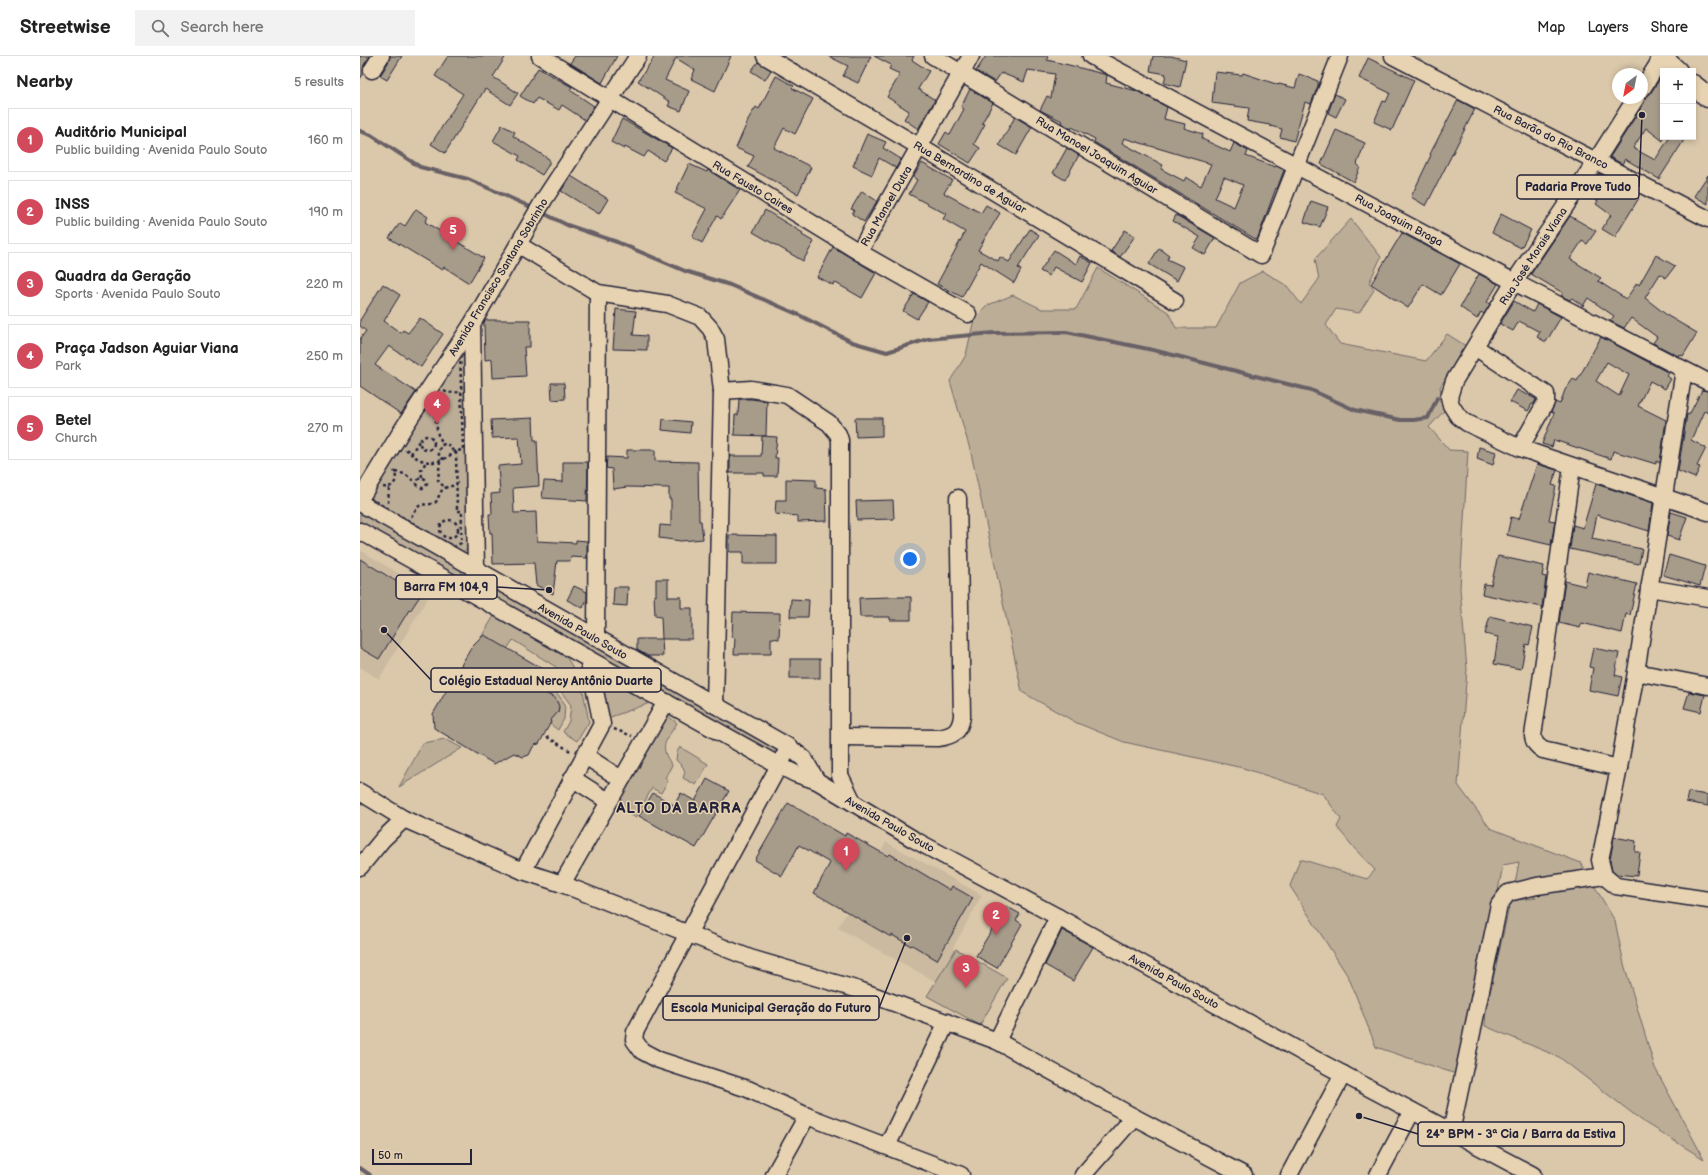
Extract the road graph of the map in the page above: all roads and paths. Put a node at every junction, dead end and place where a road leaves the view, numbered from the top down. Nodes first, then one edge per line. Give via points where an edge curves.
1 (381, 56) edge
2 (540, 56) edge
3 (638, 56) edge
4 (764, 56) edge
5 (932, 56) edge
6 (972, 56) edge
7 (1091, 56) edge
8 (1340, 56) edge
9 (1393, 56) edge
10 (1662, 57) edge
11 (1674, 68) edge
12 (372, 70) dead end
13 (962, 73) junction
14 (1648, 79) edge
15 (1696, 87) edge
16 (1708, 97) edge
17 (610, 100) junction
18 (1632, 104) edge
19 (920, 147) junction
20 (1596, 161) junction
21 (1297, 166) junction
22 (1708, 219) edge
23 (519, 245) junction
24 (859, 252) junction
25 (1514, 282) junction
26 (598, 293) junction
27 (1175, 301) dead end
28 (968, 314) dead end
29 (472, 324) junction
30 (1475, 347) junction
31 (1684, 370) junction
32 (1708, 382) edge
33 (437, 387) junction
34 (722, 391) junction
35 (461, 392) junction
36 (425, 406) junction
37 (420, 441) junction
38 (402, 444) junction
39 (444, 445) junction
40 (1520, 448) junction
41 (455, 452) junction
42 (411, 454) junction
43 (445, 459) junction
44 (440, 461) junction
45 (426, 462) junction
46 (1572, 467) junction
47 (395, 472) dead end
48 (422, 477) junction
49 (417, 483) junction
50 (457, 485) junction
51 (389, 487) dead end
52 (444, 487) junction
53 (1664, 497) junction
54 (958, 498) dead end
55 (360, 499) edge
56 (360, 503) edge
57 (388, 509) junction
58 (1708, 512) edge
59 (453, 520) joint
60 (408, 521) junction
61 (360, 531) edge
62 (476, 570) junction
63 (1649, 588) junction
64 (467, 591) junction
65 (1708, 598) edge
66 (596, 638) junction
67 (588, 658) junction
68 (1636, 672) junction
69 (1708, 686) edge
70 (666, 702) junction
71 (715, 705) junction
72 (602, 724) junction
73 (547, 737) dead end
74 (841, 737) junction
75 (644, 740) junction
76 (789, 747) junction
77 (584, 756) junction
78 (778, 765) junction
79 (1619, 768) junction
80 (572, 778) junction
81 (621, 779) junction
82 (817, 781) junction
83 (360, 792) edge
84 (608, 801) junction
85 (853, 802) junction
86 (404, 819) junction
87 (360, 867) edge
88 (523, 871) junction
89 (1604, 876) junction
90 (562, 884) junction
91 (1708, 900) edge
92 (1058, 917) junction
93 (689, 933) junction
94 (947, 1022) junction
95 (997, 1041) junction
96 (1343, 1074) junction
97 (1412, 1111) junction
98 (807, 1116) junction
99 (1134, 1117) junction
100 (1451, 1132) junction
101 (887, 1146) junction
102 (774, 1175) edge
103 (961, 1175) edge
104 (1083, 1175) edge
105 (1244, 1175) edge
106 (1289, 1175) edge
107 (1378, 1175) edge
108 (1534, 1175) edge

1 - 12 street
2 - 17 street, Rua Fausto Caires
3 - 17 street, Avenida Francisco Santana Sobrinho
4 - 19 street, Rua Bernardino de Aguiar
5 - 13 street, Rua Manoel Joaquim Aguiar
6 - 13 street, Rua Manoel Dutra
7 - 21 street, Rua Joaquim Braga
8 - 21 street
9 - 20 street, Rua Barão do Rio Branco
10 - 11 main road
10 - 14 street
13 - 19 street, Rua Manoel Dutra
13 - 21 street, Rua Manoel Joaquim Aguiar via 1261,255
15 - 16 main road
17 - 23 street, Avenida Francisco Santana Sobrinho via 545,198
17 - 24 street, Rua Fausto Caires
18 - 20 street, Rua José Morais Viana
19 - 24 street, Rua Manoel Dutra
19 - 27 street, Rua Bernardino de Aguiar
20 - 22 street, Rua Barão do Rio Branco
20 - 25 street, Rua José Morais Viana
21 - 25 street, Rua Joaquim Braga
23 - 26 street
23 - 29 street, Avenida Francisco Santana Sobrinho
24 - 28 street, Rua Fausto Caires
25 - 30 street, Rua José Morais Viana
25 - 31 street, Rua Joaquim Braga
26 - 34 street via 667,304 700,317 716,339
26 - 66 street
29 - 55 street, Avenida Francisco Santana Sobrinho
29 - 62 street
30 - 40 street via 1546,394 1546,402
30 - 40 street, Rua José Morais Viana via 1454,381 1449,397 1451,405 1458,416 1467,423
31 - 32 street, Rua Joaquim Braga
31 - 53 street
33 - 35 path via 448,393
33 - 35 path via 460,350
33 - 36 path
34 - 71 street
34 - 74 street via 751,390 787,395 829,423 838,434
35 - 41 path via 463,450
36 - 38 path
36 - 39 path via 435,416 438,435
37 - 37 path via 425,436 430,437 434,442 433,447 427,451 422,450
37 - 42 path
38 - 42 path
38 - 57 path via 369,498
39 - 41 path via 450,446
39 - 43 path via 438,453
40 - 46 street
41 - 43 path
41 - 50 path
42 - 45 path
43 - 44 path
44 - 45 path
44 - 52 path via 438,480
45 - 48 path via 421,470
46 - 53 street
46 - 79 street via 1532,736 1534,742 1543,750
47 - 49 path via 405,474
48 - 49 path
48 - 49 path via 427,482 426,486 421,488
50 - 52 path
50 - 60 path via 457,511 462,510 461,543 454,547
51 - 57 path
52 - 60 path via 436,502 417,507
53 - 58 street
53 - 63 street
54 - 74 street via 962,716 959,729 950,736 938,738
56 - 62 street, Avenida Paulo Souto
57 - 60 path
59 - 59 path via 459,527 458,534 450,538 444,537 440,529 442,523
61 - 64 street, Avenida Paulo Souto
62 - 64 street
62 - 66 street, Avenida Paulo Souto
63 - 65 street
63 - 68 street
64 - 67 street, Avenida Paulo Souto
66 - 71 street, Avenida Paulo Souto
67 - 70 street, Avenida Paulo Souto
67 - 72 street
68 - 69 street
68 - 79 street
70 - 75 street
70 - 78 street, Avenida Paulo Souto
71 - 76 street, Avenida Paulo Souto
72 - 75 path
72 - 77 street
73 - 77 path
74 - 85 street via 840,775
75 - 81 street
76 - 78 street
76 - 82 street, Avenida Paulo Souto via 804,760
77 - 80 street
77 - 81 street
78 - 82 street, Avenida Paulo Souto
78 - 93 street
79 - 89 street via 1600,860
80 - 84 street
80 - 88 street
81 - 84 street
82 - 85 street, Avenida Paulo Souto
83 - 86 street
84 - 90 street
85 - 92 street, Avenida Paulo Souto via 913,839
86 - 87 street
86 - 88 street
88 - 90 street
89 - 91 street via 1616,886
89 - 100 street via 1508,893 1499,905
90 - 93 street
92 - 95 street
92 - 96 street, Avenida Paulo Souto
93 - 94 street via 750,958 860,990
93 - 98 street via 635,1032 636,1044 642,1051 654,1057 748,1089
94 - 95 street
94 - 101 street
95 - 99 street
96 - 97 street, Avenida Paulo Souto
96 - 106 street
97 - 100 street, Avenida Paulo Souto
97 - 107 street
98 - 101 street
98 - 102 street
99 - 104 street
99 - 105 street
100 - 108 street, Avenida Paulo Souto
101 - 103 street

